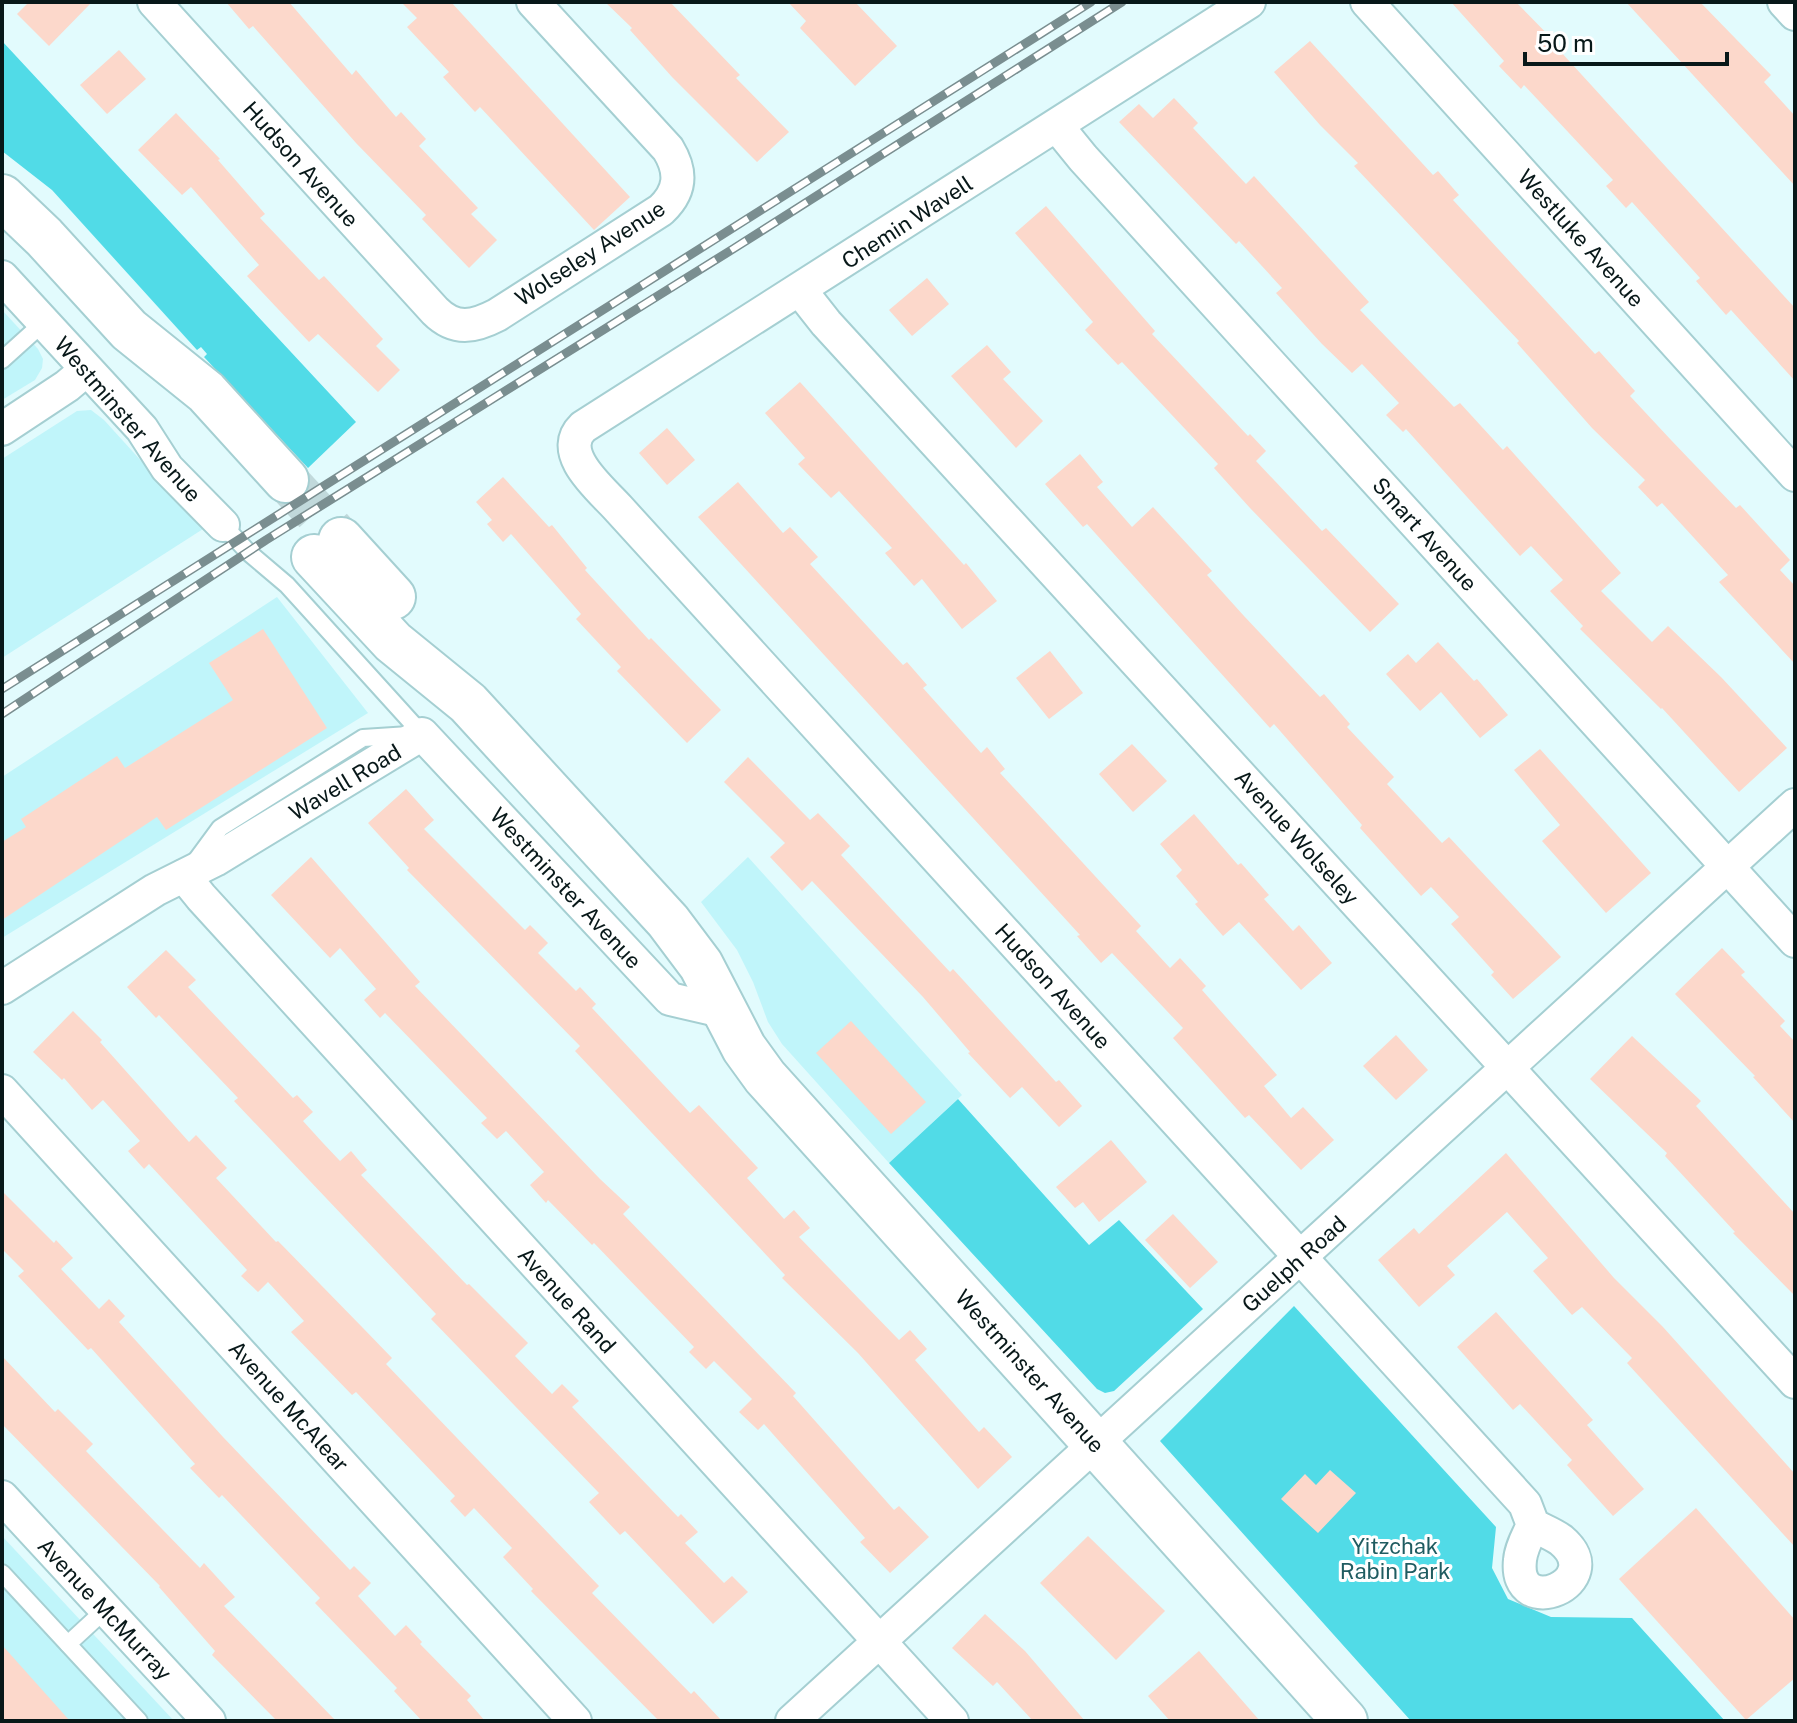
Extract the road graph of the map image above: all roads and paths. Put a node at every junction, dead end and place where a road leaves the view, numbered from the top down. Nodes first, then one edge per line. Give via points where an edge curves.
1 (154, 2) edge
2 (533, 2) edge
3 (1249, 2) edge
4 (1367, 2) edge
5 (1784, 2) edge
6 (1795, 14) edge
7 (1057, 126) junction
8 (2, 197) edge
9 (2, 277) edge
10 (800, 290) junction
11 (43, 323) junction
12 (451, 324) joint
13 (2, 360) edge
14 (86, 370) junction
15 (2, 429) edge
16 (574, 447) joint
17 (1795, 475) edge
18 (273, 488) tunnel mouth
19 (223, 525) joint
20 (328, 548) tunnel mouth
21 (422, 734) junction
22 (1795, 805) edge
23 (1728, 868) junction
24 (184, 876) junction
25 (1795, 941) edge
26 (2, 988) edge
27 (726, 1012) junction
28 (1508, 1068) junction
29 (2, 1091) edge
30 (1300, 1258) junction
31 (1795, 1382) edge
32 (1095, 1443) junction
33 (2, 1497) edge
34 (1533, 1525) dead end
35 (2, 1573) edge
36 (106, 1609) junction
37 (879, 1642) junction
38 (68, 1644) junction
39 (139, 1721) edge
40 (209, 1721) edge
41 (575, 1721) edge
42 (792, 1721) edge
43 (952, 1721) edge
44 (1345, 1721) edge

1 - 12 street, Hudson Avenue
2 - 12 street, Wolseley Avenue via 668,149 678,169 678,185 661,210 497,315 468,326
3 - 7 street, Chemin Wavell
4 - 17 street, Westluke Avenue
5 - 6 street
7 - 10 street, Chemin Wavell
7 - 23 street, Smart Avenue
8 - 18 street via 129,330 183,412
9 - 11 street, Westminster Avenue
10 - 16 street, Chemin Wavell via 583,427
10 - 28 street, Avenue Wolseley
11 - 13 lane
11 - 14 street, Westminster Avenue
14 - 15 street
14 - 19 street, Westminster Avenue via 142,429 167,468
16 - 30 street, Hudson Avenue via 581,465 618,508
19 - 21 lane via 287,585
20 - 27 street, Westminster Avenue via 417,623 468,703 681,937
21 - 24 street, Wavell Road
21 - 27 street, Westminster Avenue via 670,999
22 - 23 street, Guelph Road
23 - 25 street, Smart Avenue
23 - 28 street, Guelph Road
24 - 26 street, Wavell Road
24 - 37 street, Avenue Rand
27 - 32 street, Westminster Avenue via 759,1070
28 - 30 street, Guelph Road
28 - 31 street, Avenue Wolseley
29 - 41 street, Avenue McAlear
30 - 32 street, Guelph Road
30 - 34 street, Hudson Avenue via 1525,1504
32 - 37 street, Guelph Road
32 - 44 street, Westminster Avenue
33 - 36 street, Avenue McMurray
35 - 38 lane
36 - 38 lane
36 - 40 street, Avenue McMurray
37 - 42 street, Guelph Road
37 - 43 street, Avenue Rand
38 - 39 lane

